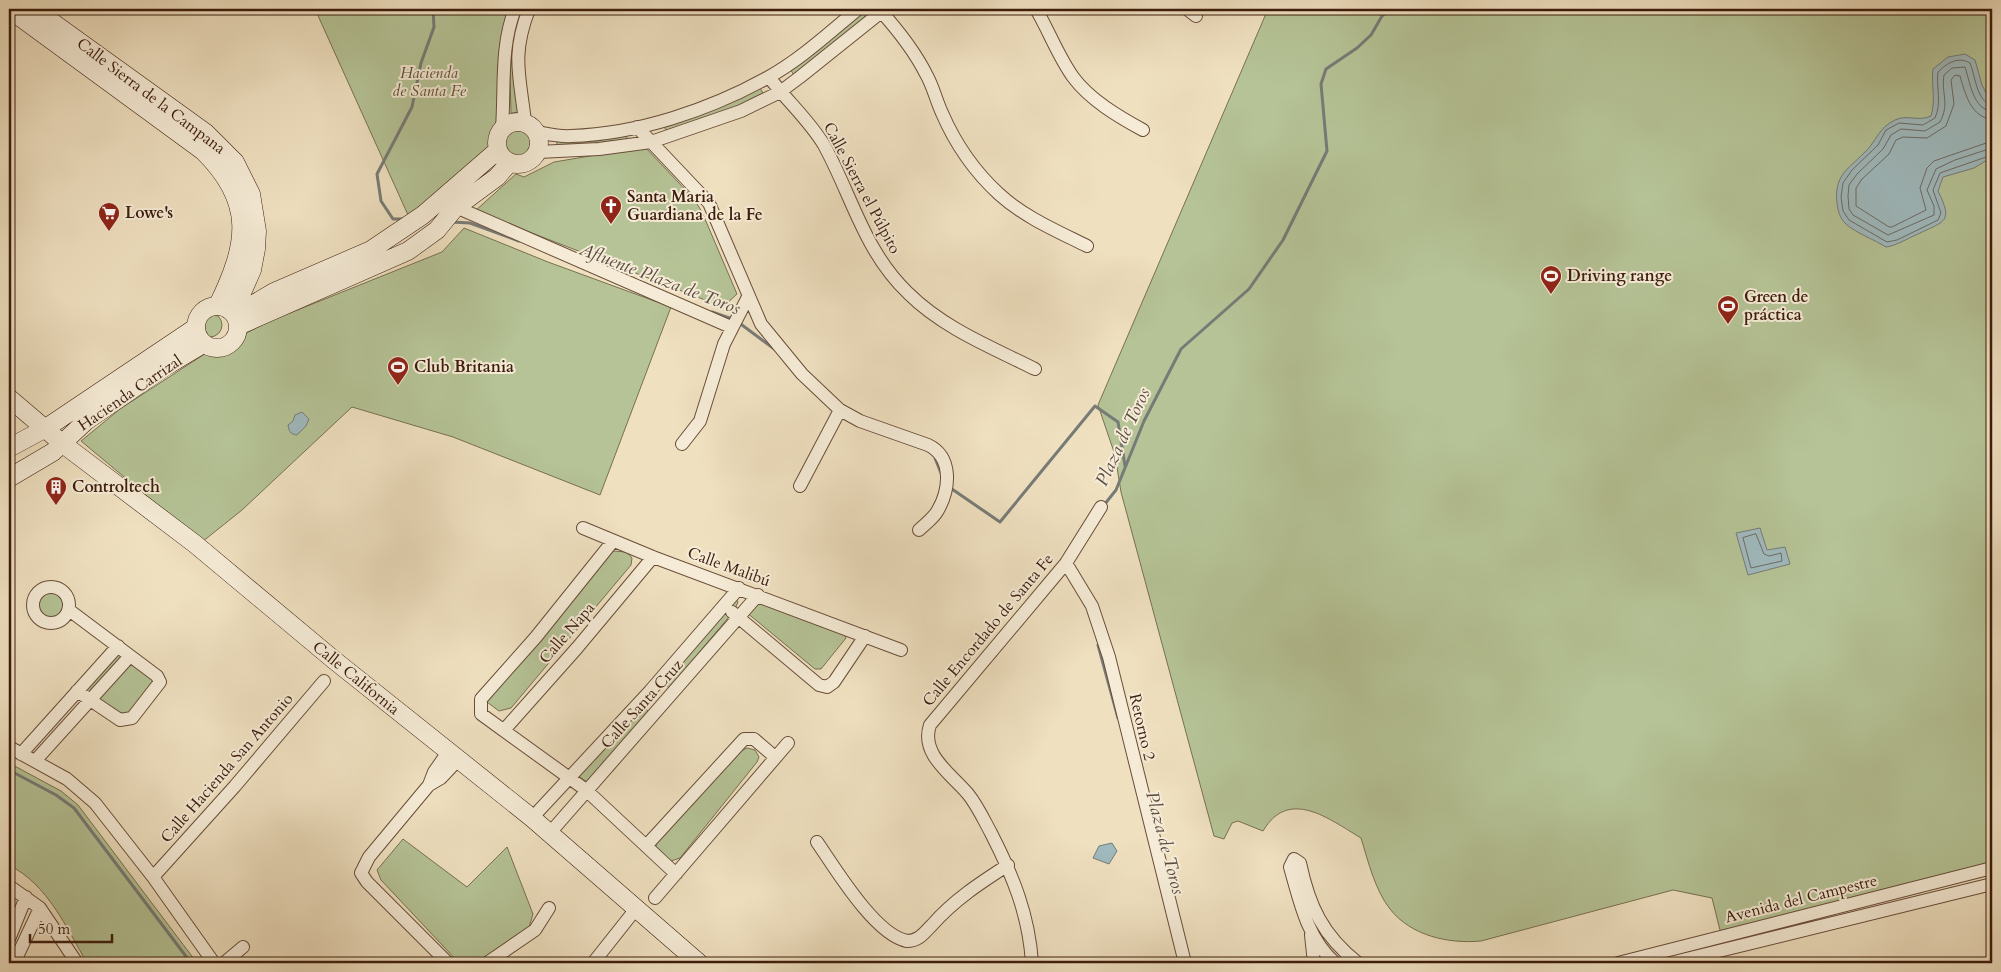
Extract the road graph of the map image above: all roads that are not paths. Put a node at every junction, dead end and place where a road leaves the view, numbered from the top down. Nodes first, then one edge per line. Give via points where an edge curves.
1 (34, 9) edge
2 (515, 9) edge
3 (529, 9) edge
4 (858, 9) edge
5 (1036, 9) edge
6 (10, 10) edge
7 (882, 10) edge
8 (54, 32) junction
9 (768, 77) junction
10 (780, 92) junction
11 (179, 123) junction
12 (531, 127) junction
13 (502, 128) junction
14 (637, 128) junction
15 (1143, 130) dead end
16 (652, 142) junction
17 (538, 152) junction
18 (504, 156) junction
19 (448, 203) junction
20 (410, 224) junction
21 (423, 241) junction
22 (1087, 246) dead end
23 (250, 276) junction
24 (274, 292) junction
25 (748, 297) junction
26 (231, 315) junction
27 (731, 327) junction
28 (195, 328) junction
29 (203, 344) junction
30 (1034, 369) dead end
31 (9, 398) edge
32 (840, 410) junction
33 (46, 428) junction
34 (63, 444) junction
35 (682, 444) dead end
36 (9, 448) edge
37 (9, 478) edge
38 (800, 486) dead end
39 (1101, 507) dead end
40 (583, 528) dead end
41 (919, 530) dead end
42 (613, 542) junction
43 (652, 557) junction
44 (1066, 562) junction
45 (739, 588) junction
46 (758, 595) junction
47 (724, 605) junction
48 (69, 610) dead end
49 (738, 617) junction
50 (865, 636) junction
51 (118, 646) junction
52 (901, 650) dead end
53 (130, 656) junction
54 (324, 681) dead end
55 (77, 691) junction
56 (650, 691) junction
57 (89, 700) junction
58 (664, 704) junction
59 (505, 729) junction
60 (788, 743) dead end
61 (9, 747) edge
62 (20, 754) junction
63 (453, 756) junction
64 (775, 757) junction
65 (35, 761) junction
66 (570, 778) junction
67 (586, 790) junction
68 (532, 818) junction
69 (550, 834) junction
70 (818, 842) dead end
71 (646, 846) junction
72 (1008, 866) junction
73 (1992, 868) edge
74 (676, 874) junction
75 (153, 877) junction
76 (1992, 884) edge
77 (9, 886) edge
78 (26, 897) junction
79 (655, 898) dead end
80 (1853, 902) junction
81 (40, 908) junction
82 (549, 908) dead end
83 (635, 910) junction
84 (1315, 912) junction
85 (1856, 916) junction
86 (1311, 935) junction
87 (9, 939) edge
88 (243, 947) dead end
89 (1656, 958) edge
90 (14, 963) edge
91 (77, 963) edge
92 (214, 963) edge
93 (224, 963) edge
94 (448, 963) edge
95 (487, 963) edge
96 (593, 963) edge
97 (699, 963) edge
98 (1032, 963) edge
99 (1185, 963) edge
100 (1314, 963) edge
101 (1335, 963) edge
102 (1358, 963) edge
103 (1618, 963) edge
104 (1670, 963) edge

1 - 8 street, Calle Sierra de la Campana
2 - 13 street via 508,25 505,46
3 - 12 street via 518,50 517,74
4 - 9 street
5 - 15 street via 1073,78 1113,112
6 - 8 street, Calle Sierra de la Campana
7 - 10 street
7 - 22 street via 928,76 942,114 976,170 1019,210
8 - 11 street, Calle Sierra de la Campana
9 - 10 street, Calle Sierra el Púlpito
9 - 14 street via 729,96
10 - 16 street via 741,111
10 - 30 street, Calle Sierra el Púlpito via 815,131 878,257 907,293 950,326
11 - 23 street, Calle Sierra de la Campana via 224,149 235,162 251,194 257,231
11 - 26 street, Calle Sierra de la Campana via 219,167 232,188 238,207 242,233 232,277
12 - 13 street via 513,122
12 - 14 street via 570,136
12 - 17 street via 540,142
13 - 18 street via 498,136
14 - 16 street
16 - 17 street
16 - 25 street via 709,203
17 - 18 street via 526,163
18 - 19 street
19 - 20 street
19 - 21 street
19 - 27 street
20 - 21 street
20 - 24 street via 371,250
21 - 26 street via 408,251
23 - 24 street via 256,288
23 - 26 street, Calle Sierra de la Campana
24 - 26 street
25 - 27 street
25 - 32 street via 775,343
26 - 28 street via 210,306 199,315
26 - 29 street via 234,340 216,349
27 - 35 street via 700,421
28 - 29 street
28 - 33 street, Hacienda Carrizal
29 - 34 street, Hacienda Carrizal via 86,421
31 - 33 street, Calle California
32 - 38 street
32 - 41 street via 860,421 928,444 941,455 947,475 945,493 937,512
33 - 34 street, Calle California
33 - 36 street, Hacienda Carrizal
34 - 37 street, Hacienda Carrizal
34 - 63 street, Calle California via 194,544
39 - 44 street, Calle Encordado de Santa Fe
40 - 42 street, Calle Malibú
42 - 43 street, Calle Malibú
42 - 59 street via 481,699 481,714
43 - 45 street, Calle Malibú
43 - 59 street, Calle Napa
44 - 72 street, Calle Encordado de Santa Fe via 928,730 933,756 969,795
44 - 99 street, Retorno 2 via 1092,606 1109,657
45 - 46 street, Calle Malibú
45 - 47 street, Calle Santa Cruz
46 - 49 street, Calle Santa Cruz
46 - 50 street, Calle Malibú
47 - 49 street
47 - 56 street, Calle Santa Cruz
48 - 51 street
49 - 50 street via 819,685 827,686 834,682
49 - 58 street, Calle Santa Cruz
50 - 52 street, Calle Malibú
51 - 53 street
51 - 55 street
53 - 57 street
53 - 57 street via 160,682 132,718 120,720
54 - 75 street, Calle Hacienda San Antonio
55 - 57 street
55 - 62 street
56 - 58 street
56 - 66 street, Calle Santa Cruz
57 - 65 street
58 - 67 street, Calle Santa Cruz
59 - 66 street
60 - 64 street
61 - 62 street
62 - 65 street
63 - 68 street, Calle California
63 - 94 street via 434,772 430,785 361,873
64 - 71 street via 754,739 744,739
64 - 74 street
65 - 75 street via 67,779 90,798
66 - 67 street
66 - 68 street, Calle Santa Cruz
67 - 69 street, Calle Santa Cruz
67 - 71 street
68 - 69 street, Calle California
69 - 83 street, Calle California
70 - 72 street via 860,904 889,931 907,941 922,936 971,888
71 - 74 street
72 - 98 street, Calle Encordado de Santa Fe via 1030,936
73 - 80 street, Avenida del Campestre
74 - 79 street
75 - 92 street
76 - 85 street, Avenida del Campestre
77 - 78 street
78 - 81 street
78 - 87 street
80 - 85 street
80 - 89 street, Avenida del Campestre
81 - 90 street
81 - 91 street
82 - 95 street via 537,928
83 - 96 street
83 - 97 street, Calle California
84 - 86 street
84 - 86 street via 1300,863 1294,859 1290,866
84 - 102 street via 1339,949
85 - 104 street, Avenida del Campestre
86 - 100 street
86 - 101 street
88 - 93 street
89 - 103 street, Avenida del Campestre

